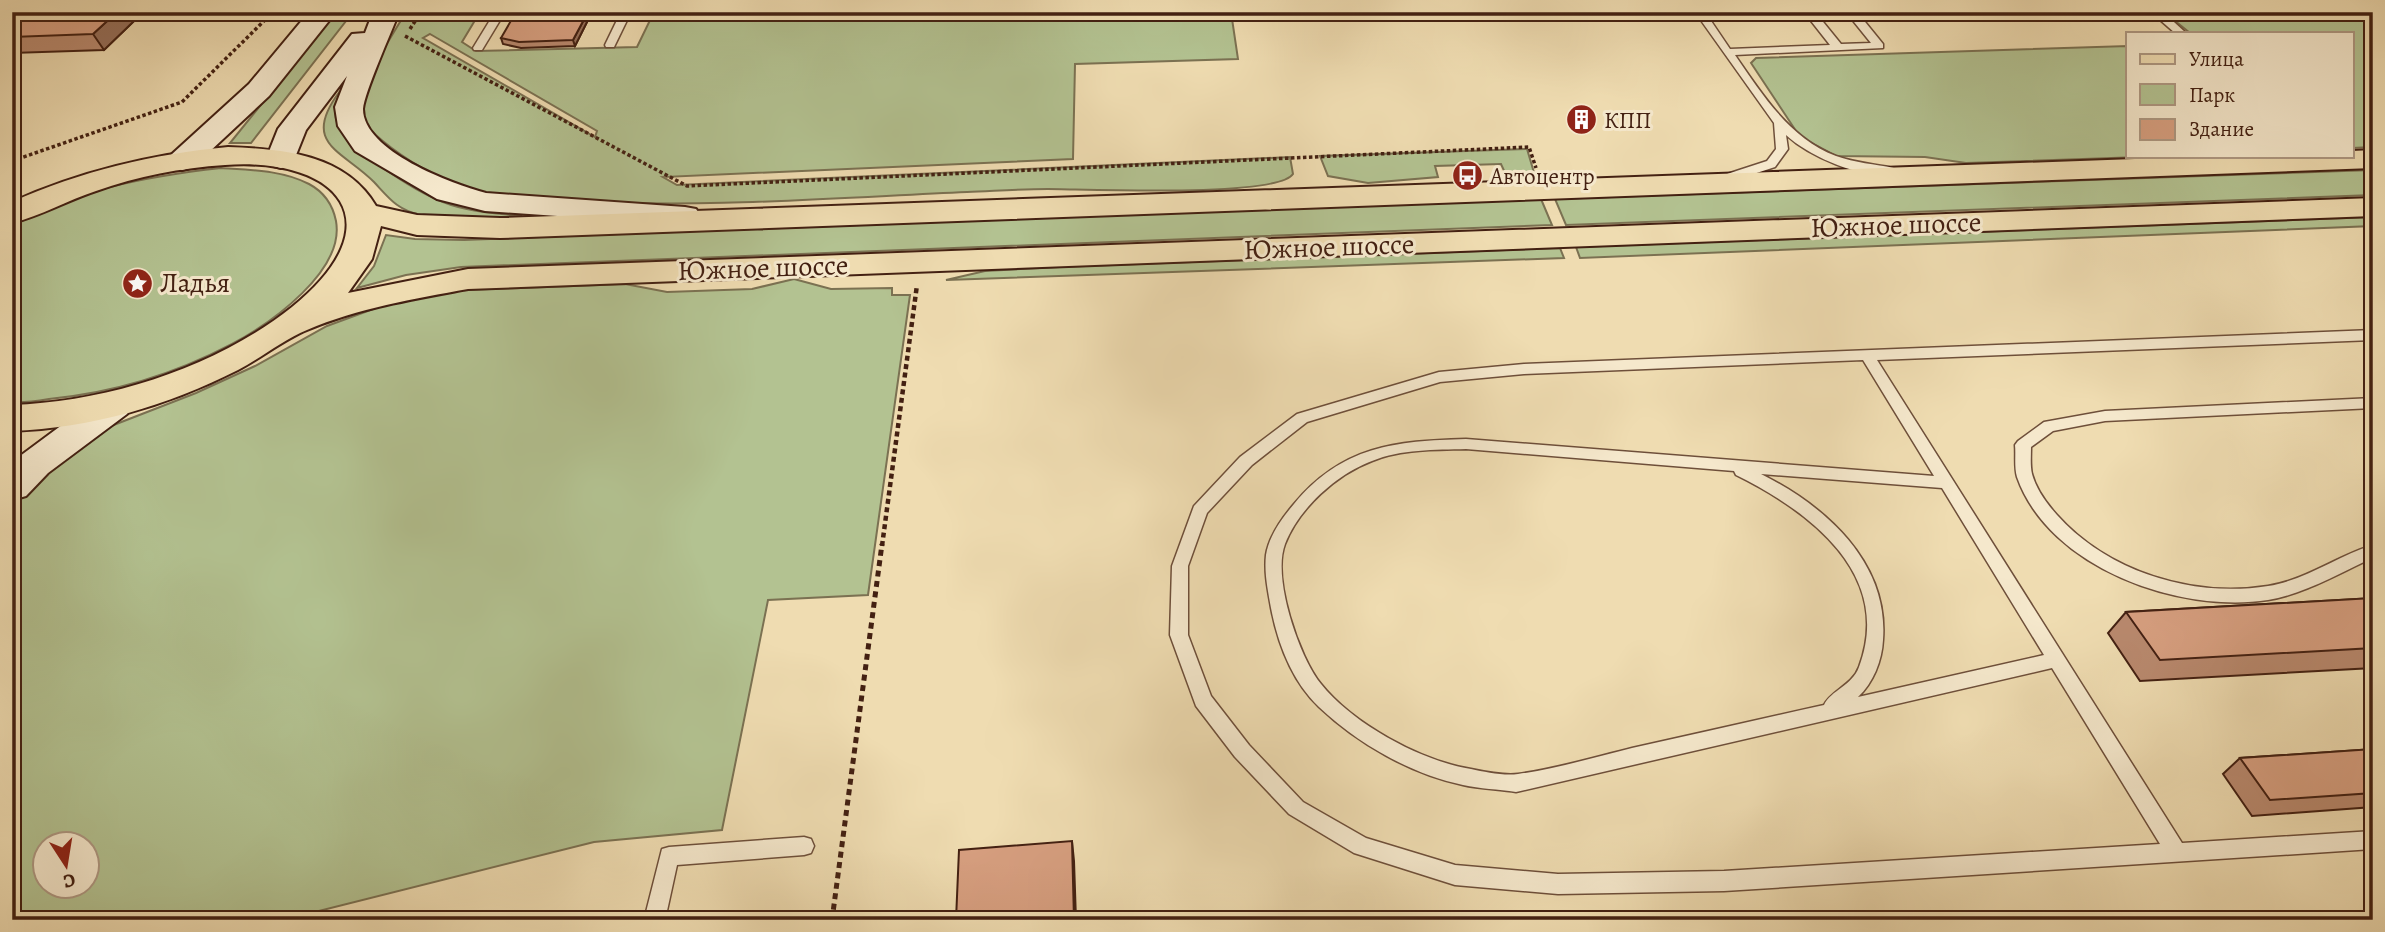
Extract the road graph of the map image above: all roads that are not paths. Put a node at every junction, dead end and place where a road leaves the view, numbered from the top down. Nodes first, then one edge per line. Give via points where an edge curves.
1 (323, 12) edge
2 (384, 12) edge
3 (500, 12) edge
4 (626, 12) edge
5 (1700, 12) edge
6 (1809, 12) edge
7 (1851, 12) edge
8 (2156, 12) edge
9 (2180, 32) edge
10 (610, 45) dead end
11 (478, 48) dead end
12 (1838, 48) junction
13 (1727, 52) junction
14 (1778, 125) junction
15 (2328, 158) edge
16 (281, 159) junction
17 (2373, 159) edge
18 (182, 161) junction
19 (1935, 175) junction
20 (1708, 182) junction
21 (2373, 207) edge
22 (363, 213) junction
23 (12, 214) edge
24 (792, 216) junction
25 (291, 323) junction
26 (2373, 335) edge
27 (1867, 355) junction
28 (2373, 403) edge
29 (114, 405) junction
30 (12, 418) edge
31 (1730, 466) junction
32 (1946, 483) junction
33 (12, 485) edge
34 (2373, 551) edge
35 (2057, 660) junction
36 (1819, 713) junction
37 (2373, 841) edge
38 (804, 846) dead end
39 (2177, 853) junction
40 (654, 920) edge

1 - 18 main road via 258,90
2 - 16 main road via 292,129
2 - 24 main road via 349,107 352,126 365,145 447,192 485,202 548,208 675,216
3 - 11 lane
4 - 10 lane
5 - 13 lane
6 - 12 lane
7 - 12 lane via 1879,46
8 - 9 lane
12 - 13 lane
13 - 14 lane
14 - 19 lane via 1802,144 1853,166
14 - 20 lane via 1782,149 1771,164
15 - 17 main road, Южное шоссе
15 - 19 main road, Южное шоссе
16 - 18 main road
16 - 22 main road via 331,174 353,194
18 - 23 main road via 95,180
19 - 20 main road, Южное шоссе
20 - 24 main road, Южное шоссе
21 - 25 main road, Южное шоссе via 468,279 375,296
22 - 24 main road, Южное шоссе via 458,228
22 - 25 main road via 365,228 350,267
25 - 29 main road via 230,361
26 - 27 lane
27 - 32 lane
27 - 39 lane via 1524,369 1439,377 1302,418 1246,461 1200,510 1180,566 1179,635 1203,700 1242,751 1296,808 1360,846 1455,875 1558,884 1724,881
28 - 34 lane via 2105,416 2049,426 2023,445 2024,475 2039,507 2074,542 2118,570 2199,596 2269,593
29 - 30 main road
29 - 33 main road via 34,463
31 - 32 lane
31 - 36 lane via 1778,487 1814,515 1847,547 1877,608 1870,663 1855,692
31 - 36 lane via 1466,444 1379,452 1315,491 1276,545 1282,624 1296,663 1322,699 1359,730 1453,774 1516,783
32 - 35 lane
35 - 36 lane
35 - 39 lane
37 - 39 lane
38 - 40 lane via 669,856

